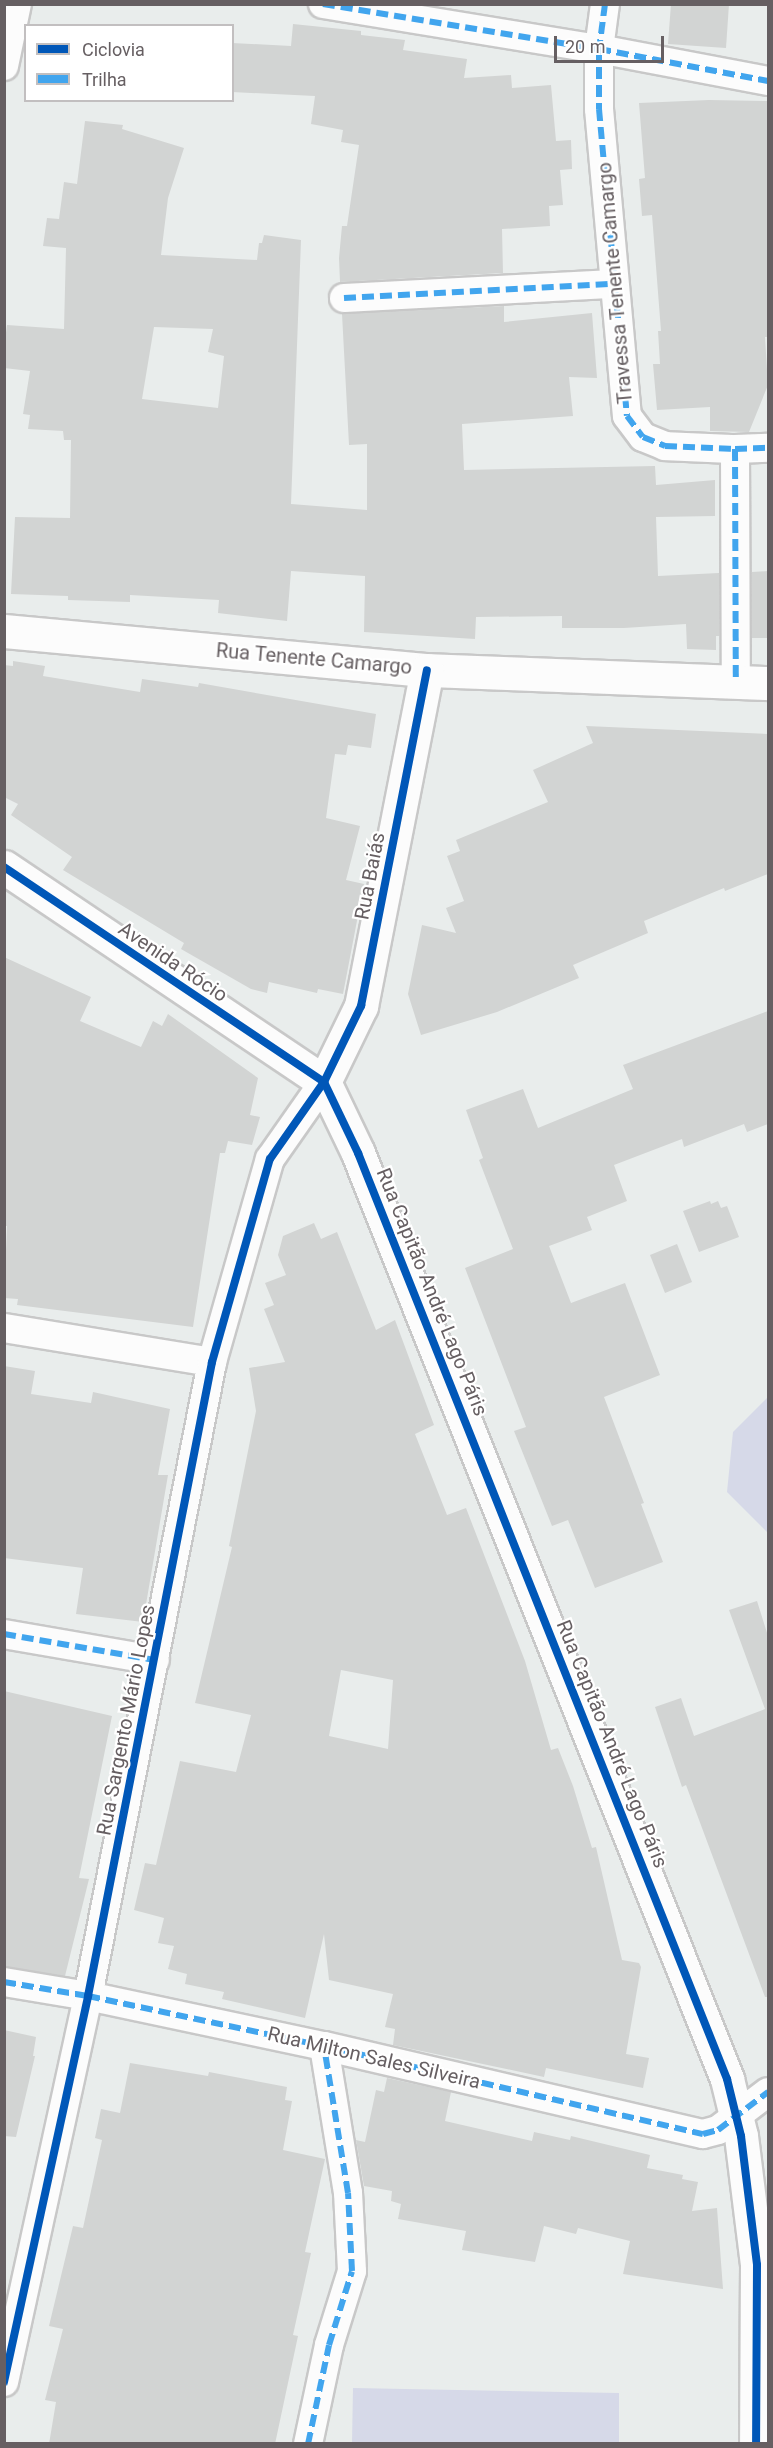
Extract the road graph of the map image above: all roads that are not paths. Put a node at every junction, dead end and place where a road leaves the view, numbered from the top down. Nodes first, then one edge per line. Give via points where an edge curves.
1 (16, 4) edge
2 (323, 4) edge
3 (605, 4) edge
4 (599, 49) junction
5 (4, 66) edge
6 (768, 81) edge
7 (614, 284) junction
8 (344, 298) dead end
9 (768, 448) edge
10 (735, 449) junction
11 (4, 631) edge
12 (427, 670) junction
13 (736, 682) junction
14 (768, 683) edge
15 (4, 867) edge
16 (324, 1082) junction
17 (4, 1328) edge
18 (212, 1362) junction
19 (4, 1634) edge
20 (155, 1660) junction
21 (4, 1982) edge
22 (88, 1996) junction
23 (324, 2046) junction
24 (768, 2091) edge
25 (736, 2115) junction
26 (4, 2382) edge
27 (308, 2444) edge
28 (756, 2444) edge

1 - 5 street
2 - 4 street
3 - 4 street, Travessa Tenente Camargo
4 - 6 street
4 - 7 street, Travessa Tenente Camargo via 599,109
7 - 8 street
7 - 10 street, Travessa Tenente Camargo via 627,416 643,436 665,446
9 - 10 street, Travessa Tenente Camargo
10 - 13 street
11 - 12 street, Rua Tenente Camargo
12 - 13 street, Rua Tenente Camargo
12 - 16 street, Rua Baiás via 361,1006
13 - 14 street, Rua Tenente Camargo
15 - 16 street, Avenida Rócio
16 - 18 street, Rua Sargento Mário Lopes via 270,1159
16 - 25 street, Rua Capitão André Lago Páris via 358,1153 523,1565 727,2079
17 - 18 street
18 - 20 street, Rua Sargento Mário Lopes
19 - 20 street
20 - 22 street, Rua Sargento Mário Lopes
21 - 22 street, Rua Milton Sales Silveira
22 - 23 street, Rua Milton Sales Silveira
22 - 26 street, Rua Sargento Mário Lopes
23 - 25 street, Rua Milton Sales Silveira via 703,2134 718,2130
23 - 27 street via 348,2193 351,2271 329,2345
24 - 25 street, Rua Milton Sales Silveira
25 - 28 street, Rua Capitão André Lago Páris via 757,2265

